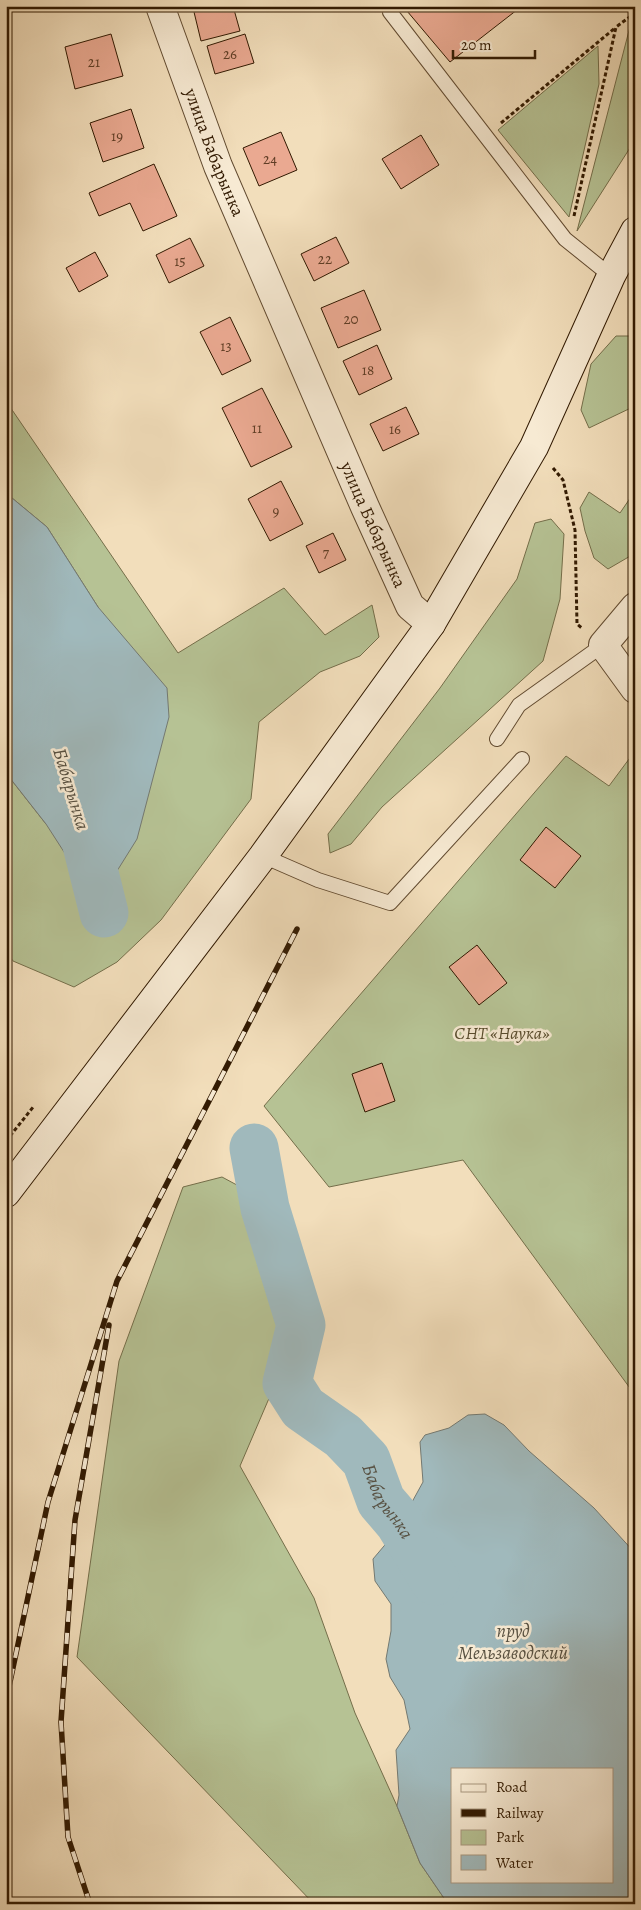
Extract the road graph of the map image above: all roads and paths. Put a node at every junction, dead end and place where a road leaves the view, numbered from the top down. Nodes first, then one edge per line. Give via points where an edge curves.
1 (160, 6) edge
2 (393, 6) edge
3 (635, 13) edge
4 (616, 28) junction
5 (485, 136) junction
6 (635, 231) edge
7 (565, 239) junction
8 (611, 276) junction
9 (534, 447) junction
10 (635, 607) edge
11 (431, 624) junction
12 (603, 645) junction
13 (635, 689) edge
14 (497, 739) dead end
15 (522, 759) dead end
16 (263, 856) junction
17 (6, 1193) edge

1 - 11 street, улица Бабарынка via 218,166 365,507 410,606
2 - 5 lane via 390,12
3 - 4 path
4 - 5 path
4 - 7 path via 574,218
5 - 7 lane
6 - 8 street
7 - 8 lane
8 - 9 street
9 - 11 street
9 - 12 path via 564,480 575,530 576,624
10 - 12 street
11 - 16 street
12 - 13 street
12 - 14 lane via 520,706
15 - 16 lane via 390,903 318,880
16 - 17 street

